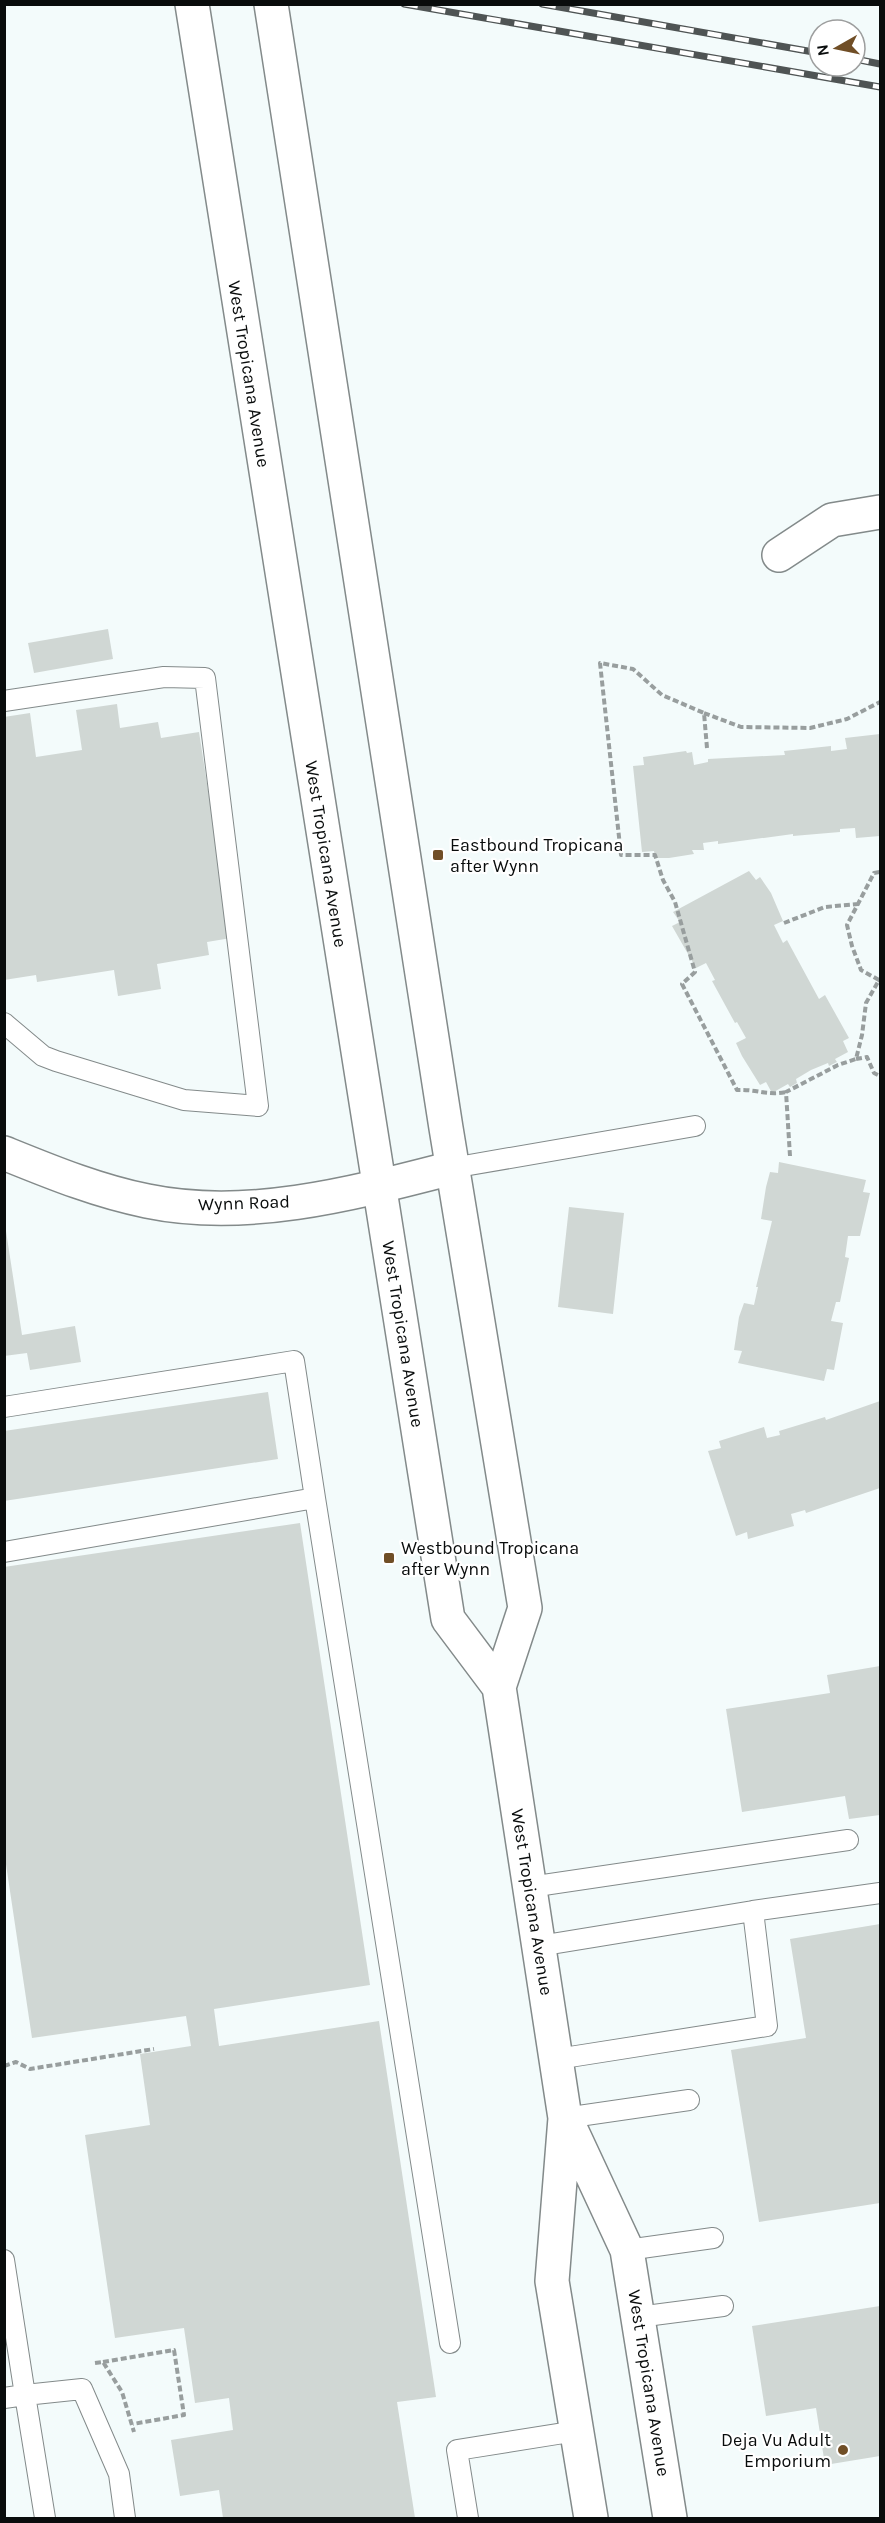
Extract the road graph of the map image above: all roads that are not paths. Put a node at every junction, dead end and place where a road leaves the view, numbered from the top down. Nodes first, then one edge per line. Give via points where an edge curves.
1 (192, 4) edge
2 (272, 4) edge
3 (880, 512) edge
4 (779, 555) dead end
5 (4, 701) edge
6 (4, 1023) edge
7 (695, 1126) dead end
8 (4, 1153) edge
9 (453, 1168) junction
10 (380, 1187) junction
11 (4, 1407) edge
12 (315, 1498) junction
13 (4, 1552) edge
14 (499, 1687) junction
15 (848, 1840) dead end
16 (530, 1887) junction
17 (880, 1893) edge
18 (753, 1911) junction
19 (539, 1946) junction
20 (557, 2059) junction
21 (689, 2100) dead end
22 (566, 2118) junction
23 (712, 2238) dead end
24 (627, 2250) junction
25 (4, 2260) edge
26 (723, 2306) dead end
27 (638, 2317) junction
28 (450, 2343) dead end
29 (25, 2395) junction
30 (4, 2398) edge
31 (576, 2431) junction
32 (45, 2518) edge
33 (125, 2518) edge
34 (468, 2518) edge
35 (591, 2518) edge
36 (670, 2518) edge

1 - 10 main road, West Tropicana Avenue
2 - 9 main road, West Tropicana Avenue
3 - 4 main road via 832,520
5 - 6 lane via 164,677 205,678 258,1106 184,1100 56,1061 43,1056
7 - 9 lane
8 - 10 main road, Wynn Road via 79,1183 148,1201 213,1208 263,1205
9 - 10 main road, Wynn Road
9 - 14 main road, West Tropicana Avenue via 525,1608
10 - 14 main road, West Tropicana Avenue via 448,1619
11 - 12 lane via 294,1361
12 - 13 lane
12 - 28 lane
14 - 16 main road, West Tropicana Avenue
15 - 16 lane
16 - 19 main road, West Tropicana Avenue
17 - 18 lane
18 - 19 lane
18 - 20 lane via 767,2026
19 - 20 main road, West Tropicana Avenue
20 - 22 main road, West Tropicana Avenue
21 - 22 lane
22 - 24 main road, West Tropicana Avenue
22 - 31 main road, West Tropicana Avenue via 552,2282
23 - 24 lane
24 - 27 main road, West Tropicana Avenue
25 - 29 lane
26 - 27 lane
27 - 36 main road, West Tropicana Avenue
29 - 30 lane
29 - 32 lane
29 - 33 lane via 82,2389 118,2474
31 - 34 lane via 457,2450
31 - 35 main road, West Tropicana Avenue

